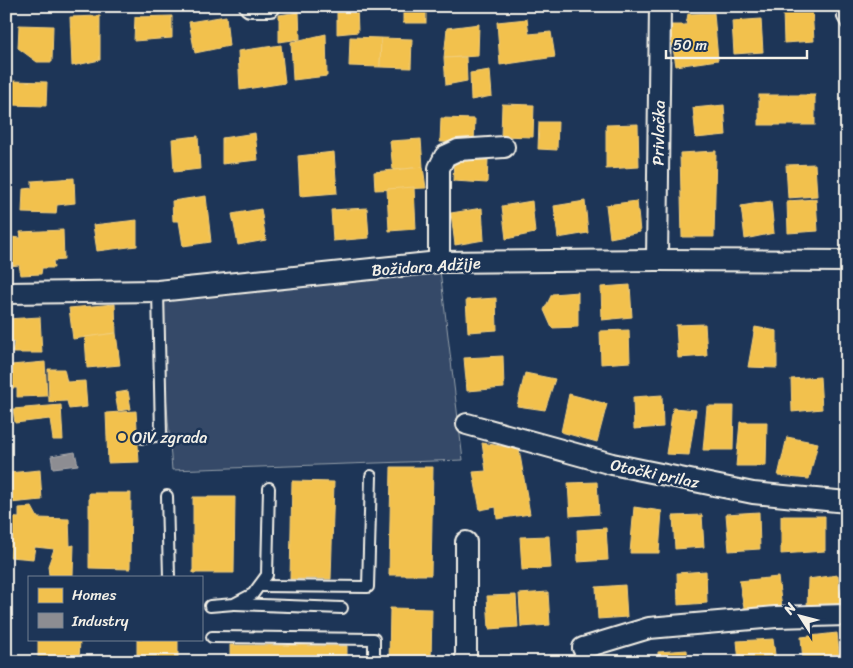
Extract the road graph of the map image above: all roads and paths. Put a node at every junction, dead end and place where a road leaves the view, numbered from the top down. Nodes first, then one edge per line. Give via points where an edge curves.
1 (250, 6) edge
2 (270, 6) edge
3 (660, 6) edge
4 (843, 6) edge
5 (847, 24) edge
6 (504, 148) dead end
7 (657, 260) junction
8 (847, 261) edge
9 (439, 262) junction
10 (158, 291) junction
11 (6, 293) edge
12 (467, 424) dead end
13 (143, 438) dead end
14 (371, 476) dead end
15 (269, 488) dead end
16 (167, 496) dead end
17 (847, 502) edge
18 (466, 542) dead end
19 (169, 576) edge
20 (260, 586) junction
21 (234, 604) junction
22 (210, 606) dead end
23 (342, 608) dead end
24 (847, 615) edge
25 (212, 637) dead end
26 (582, 648) dead end
27 (374, 662) edge
28 (466, 662) edge

1 - 2 street
3 - 7 street, Privlačka
4 - 5 lane
6 - 9 street via 458,150 445,156 439,168
7 - 8 street, Božidara Adžije
7 - 9 street, Božidara Adžije
9 - 10 street, Božidara Adžije
10 - 11 street, Božidara Adžije
10 - 13 lane via 161,435
12 - 17 street, Otočki prilaz via 622,466 753,493
14 - 20 lane via 368,587
15 - 20 lane via 268,575
16 - 19 lane
18 - 28 street
20 - 21 lane via 253,594
21 - 22 lane
21 - 23 lane
24 - 26 street via 776,617 649,628
25 - 27 lane via 374,639

